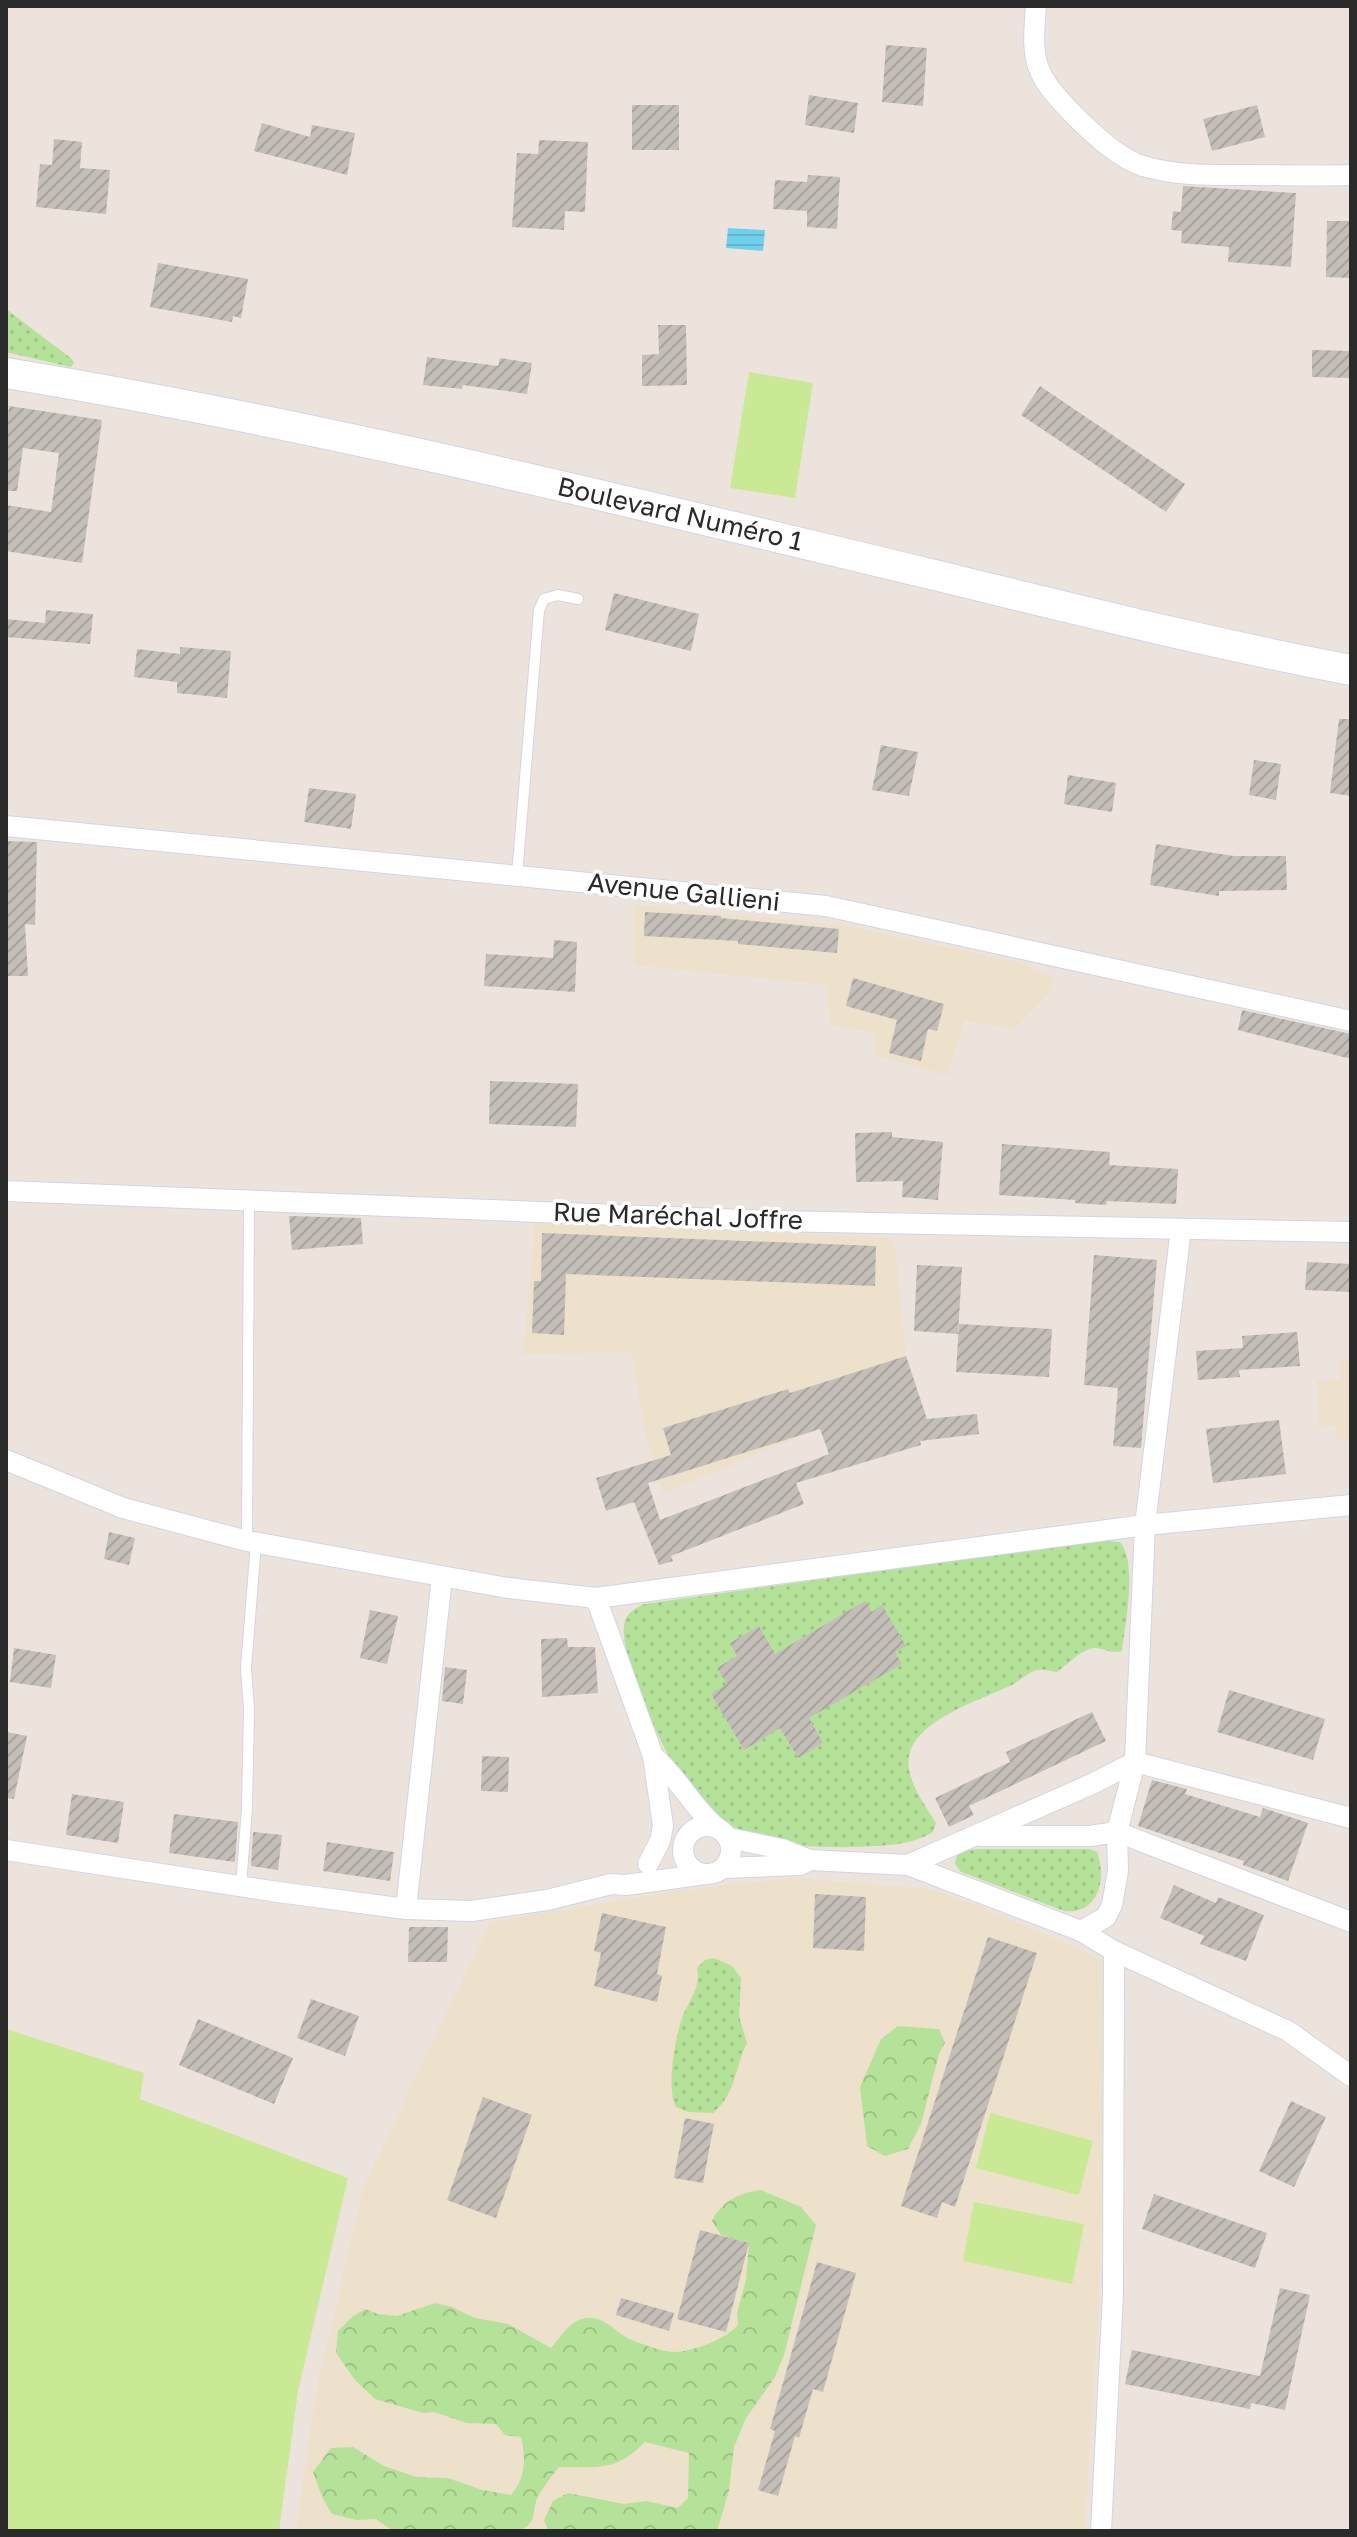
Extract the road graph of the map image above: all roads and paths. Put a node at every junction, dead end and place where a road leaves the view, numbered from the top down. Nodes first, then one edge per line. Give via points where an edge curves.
1 (1036, 6) edge
2 (1351, 175) edge
3 (6, 373) edge
4 (578, 599) dead end
5 (1351, 670) edge
6 (6, 826) edge
7 (517, 875) junction
8 (1351, 1021) edge
9 (6, 1191) edge
10 (249, 1201) junction
11 (1181, 1229) junction
12 (1351, 1232) edge
13 (6, 1460) edge
14 (1351, 1505) edge
15 (1145, 1525) junction
16 (252, 1542) junction
17 (442, 1577) junction
18 (596, 1598) junction
19 (653, 1756) junction
20 (1135, 1762) junction
21 (662, 1806) junction
22 (1351, 1818) edge
23 (1117, 1832) junction
24 (723, 1833) junction
25 (972, 1836) junction
26 (684, 1842) junction
27 (6, 1850) edge
28 (810, 1860) junction
29 (648, 1864) junction
30 (908, 1865) junction
31 (714, 1871) junction
32 (611, 1884) junction
33 (241, 1886) junction
34 (406, 1909) junction
35 (1351, 1922) edge
36 (1081, 1931) junction
37 (1114, 1951) junction
38 (1351, 2076) edge
39 (1101, 2531) edge

1 - 2 street via 1033,42 1042,81 1087,127 1141,165 1193,174
3 - 5 main road, Boulevard Numéro 1 via 540,481
4 - 7 lane via 558,595 544,599 539,610
6 - 7 street, Avenue Gallieni
7 - 8 street, Avenue Gallieni via 826,906
9 - 10 street, Rue Maréchal Joffre
10 - 11 street, Rue Maréchal Joffre via 773,1221
10 - 16 lane
11 - 12 street, Rue Maréchal Joffre
11 - 15 street
13 - 16 street via 123,1508
14 - 15 street
15 - 18 street
15 - 20 street
16 - 17 street
16 - 33 lane
17 - 18 street
17 - 34 street
18 - 19 street
19 - 21 street
19 - 24 street via 700,1814
20 - 22 street
20 - 23 street
20 - 25 street
21 - 26 street
21 - 29 street via 660,1841
23 - 25 street
23 - 35 street
23 - 36 street via 1112,1905 1106,1917
24 - 26 street via 710,1826 695,1829
24 - 28 street
24 - 31 street via 731,1854
25 - 30 street
26 - 29 street
26 - 31 street via 688,1864
27 - 33 street
28 - 30 street
28 - 31 street
29 - 32 street
30 - 36 street
31 - 32 street
32 - 34 street via 471,1911
33 - 34 street
36 - 37 street
37 - 38 street via 1288,2031
37 - 39 street via 1113,2294

